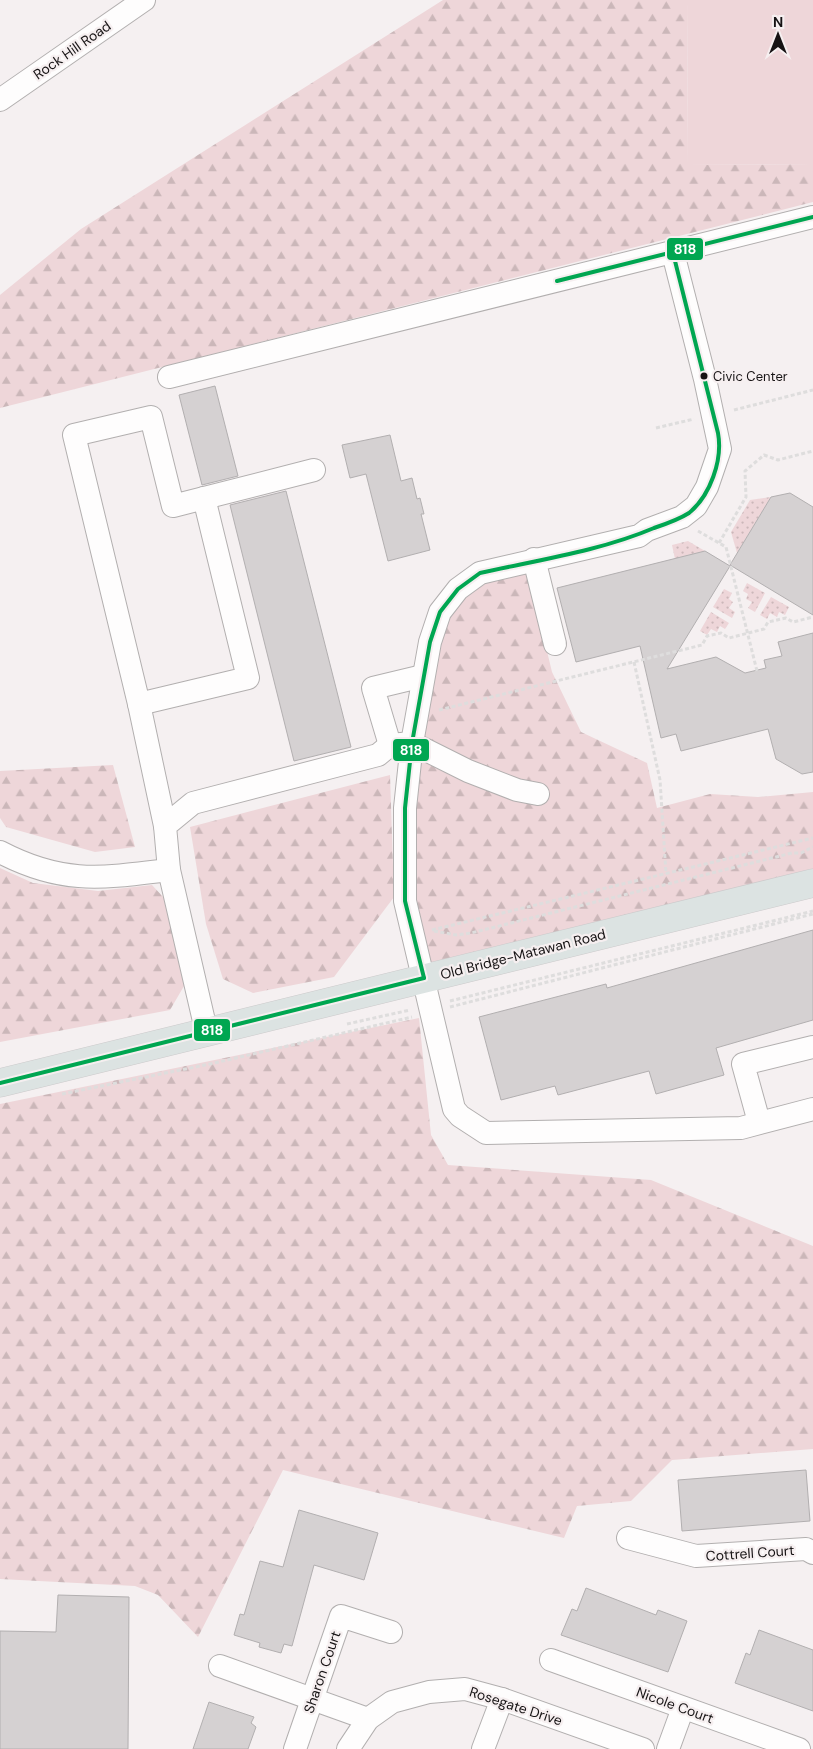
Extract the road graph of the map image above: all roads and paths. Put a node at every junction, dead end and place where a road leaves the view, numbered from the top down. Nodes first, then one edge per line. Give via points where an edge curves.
1 (140, 1) edge
2 (0, 100) edge
3 (813, 217) edge
4 (673, 253) junction
5 (169, 378) dead end
6 (813, 390) edge
7 (726, 412) dead end
8 (700, 417) dead end
9 (656, 428) dead end
10 (813, 451) edge
11 (314, 470) dead end
12 (204, 498) junction
13 (693, 529) dead end
14 (719, 543) junction
15 (534, 559) junction
16 (813, 617) edge
17 (747, 633) junction
18 (555, 644) dead end
19 (634, 662) junction
20 (757, 671) dead end
21 (423, 676) junction
22 (139, 704) junction
23 (417, 715) junction
24 (401, 744) junction
25 (538, 794) dead end
26 (165, 826) junction
27 (813, 838) edge
28 (813, 847) edge
29 (0, 852) edge
30 (169, 870) junction
31 (666, 874) junction
32 (813, 883) edge
33 (813, 914) edge
34 (424, 978) junction
35 (431, 1012) junction
36 (207, 1034) junction
37 (813, 1047) edge
38 (0, 1083) edge
39 (55, 1096) dead end
40 (813, 1109) edge
41 (759, 1122) junction
42 (628, 1538) dead end
43 (813, 1553) edge
44 (391, 1632) dead end
45 (551, 1660) dead end
46 (220, 1666) dead end
47 (502, 1699) junction
48 (312, 1700) junction
49 (683, 1708) junction
50 (368, 1719) junction
51 (295, 1749) edge
52 (348, 1749) edge
53 (483, 1749) edge
54 (643, 1749) edge
55 (668, 1749) edge
56 (799, 1749) edge

1 - 2 street, Rock Hill Road
3 - 4 street
4 - 5 street
4 - 15 street via 720,449 707,487 696,506 682,517 639,536
6 - 7 path
8 - 9 path
10 - 14 path via 778,460 764,455 745,471 746,497
11 - 12 street
12 - 22 street via 248,678
12 - 22 street via 173,506 151,417 74,435
13 - 14 path
14 - 17 path via 726,547
15 - 18 street
15 - 21 street via 480,573 458,589 440,612
16 - 17 path via 793,622 786,618 768,622 764,629
17 - 19 path via 730,638 722,633 707,636 702,645
17 - 20 path
19 - 23 path
19 - 31 path via 660,780
21 - 23 street
21 - 24 street via 373,688
22 - 26 street
23 - 24 street
24 - 25 street via 518,790
24 - 26 street via 378,755 193,803
24 - 34 street via 405,901
26 - 30 street
27 - 31 path
28 - 31 path via 801,853 471,934 456,936 430,930
29 - 30 street via 26,865 84,878
30 - 36 street
32 - 34 main road, Old Bridge-Matawan Road
33 - 35 path
34 - 35 street
34 - 36 main road, Old Bridge-Matawan Road
35 - 39 path via 210,1064
35 - 41 street via 454,1109 486,1133 741,1128
36 - 38 main road, Old Bridge-Matawan Road
37 - 41 street via 743,1064
40 - 41 street
42 - 43 street, Cottrell Court via 696,1556 806,1549
44 - 48 street, Sharon Court via 341,1616
45 - 49 street, Nicole Court
46 - 48 street
47 - 50 street, Rosegate Drive via 465,1689 429,1692 392,1702
47 - 53 street
47 - 54 street, Rosegate Drive
48 - 50 street
48 - 51 street, Sharon Court
49 - 55 street
49 - 56 street, Nicole Court
50 - 52 street, Rosegate Drive

